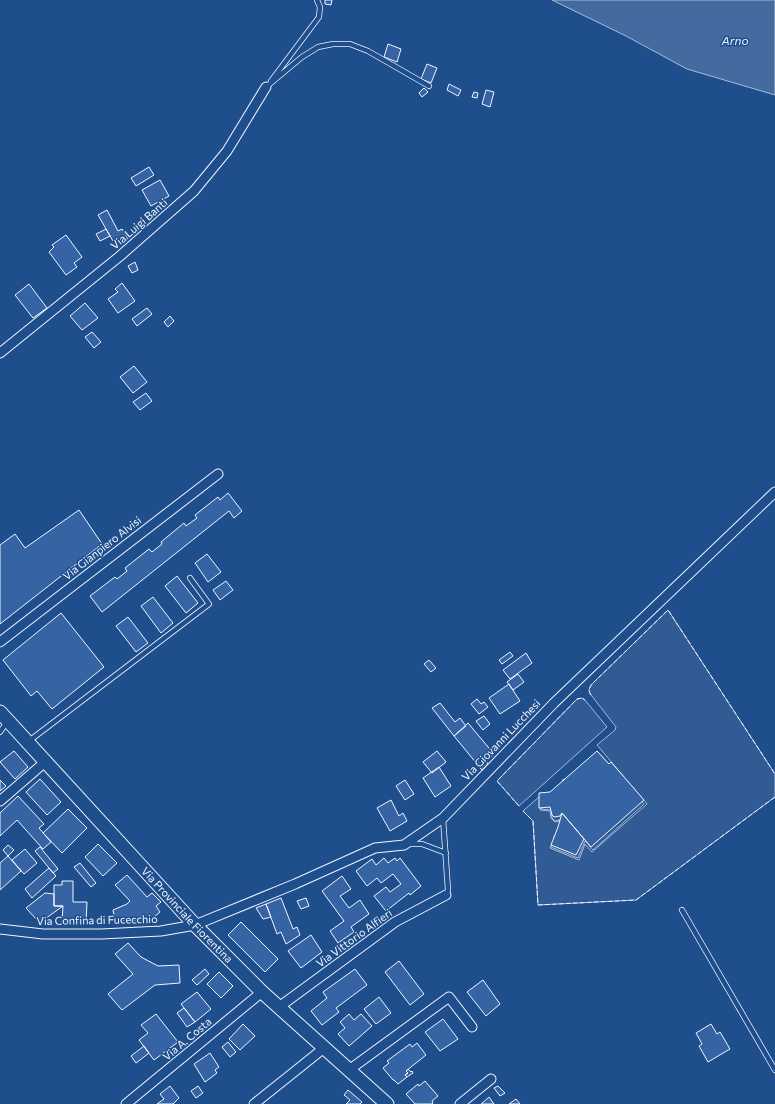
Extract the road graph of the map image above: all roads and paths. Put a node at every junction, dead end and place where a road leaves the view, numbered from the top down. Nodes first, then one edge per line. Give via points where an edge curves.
1 (317, 0) edge
2 (429, 86) dead end
3 (266, 87) junction
4 (0, 353) edge
5 (218, 474) dead end
6 (775, 492) edge
7 (190, 578) dead end
8 (0, 642) edge
9 (4, 716) edge
10 (0, 732) edge
11 (28, 742) junction
12 (45, 762) junction
13 (0, 801) edge
14 (443, 818) junction
15 (404, 844) junction
16 (446, 853) junction
17 (446, 895) joint
18 (682, 910) dead end
19 (195, 925) junction
20 (0, 929) edge
21 (262, 992) junction
22 (279, 1007) junction
23 (472, 1027) dead end
24 (324, 1048) junction
25 (349, 1070) junction
26 (775, 1070) edge
27 (491, 1079) dead end
28 (126, 1104) edge
29 (254, 1104) edge
30 (387, 1104) edge
31 (460, 1104) edge

1 - 3 lane via 320,7 319,17
2 - 3 lane via 368,51 350,44 333,44 318,46
3 - 4 street, Via Luigi Banti via 227,151 194,191 120,256
5 - 8 street, Via Gianpiero Alvisi
6 - 14 street, Via Giovanni Lucchesi via 554,703
7 - 11 lane via 209,604
9 - 10 lane
9 - 11 main road, Via Provinciale Fiorentina
11 - 12 main road, Via Provinciale Fiorentina
12 - 13 street
12 - 19 main road, Via Provinciale Fiorentina
14 - 15 street, Via Giovanni Lucchesi
14 - 16 lane
15 - 16 lane via 422,844
15 - 19 street, Via Giovanni Lucchesi via 375,848
16 - 17 lane
17 - 22 street, Via Vittorio Alfieri via 395,922
18 - 26 lane
19 - 20 street, Via Confina di Fucecchio via 161,931 101,934 43,934
19 - 21 main road, Via Provinciale Fiorentina
21 - 22 main road, Via Provinciale Fiorentina
21 - 28 street, Via A. Costa
22 - 24 main road, Via Provinciale Fiorentina
23 - 25 street via 448,997
24 - 25 main road, Via Provinciale Fiorentina
24 - 29 street
25 - 30 main road, Via Provinciale Fiorentina
27 - 31 street

